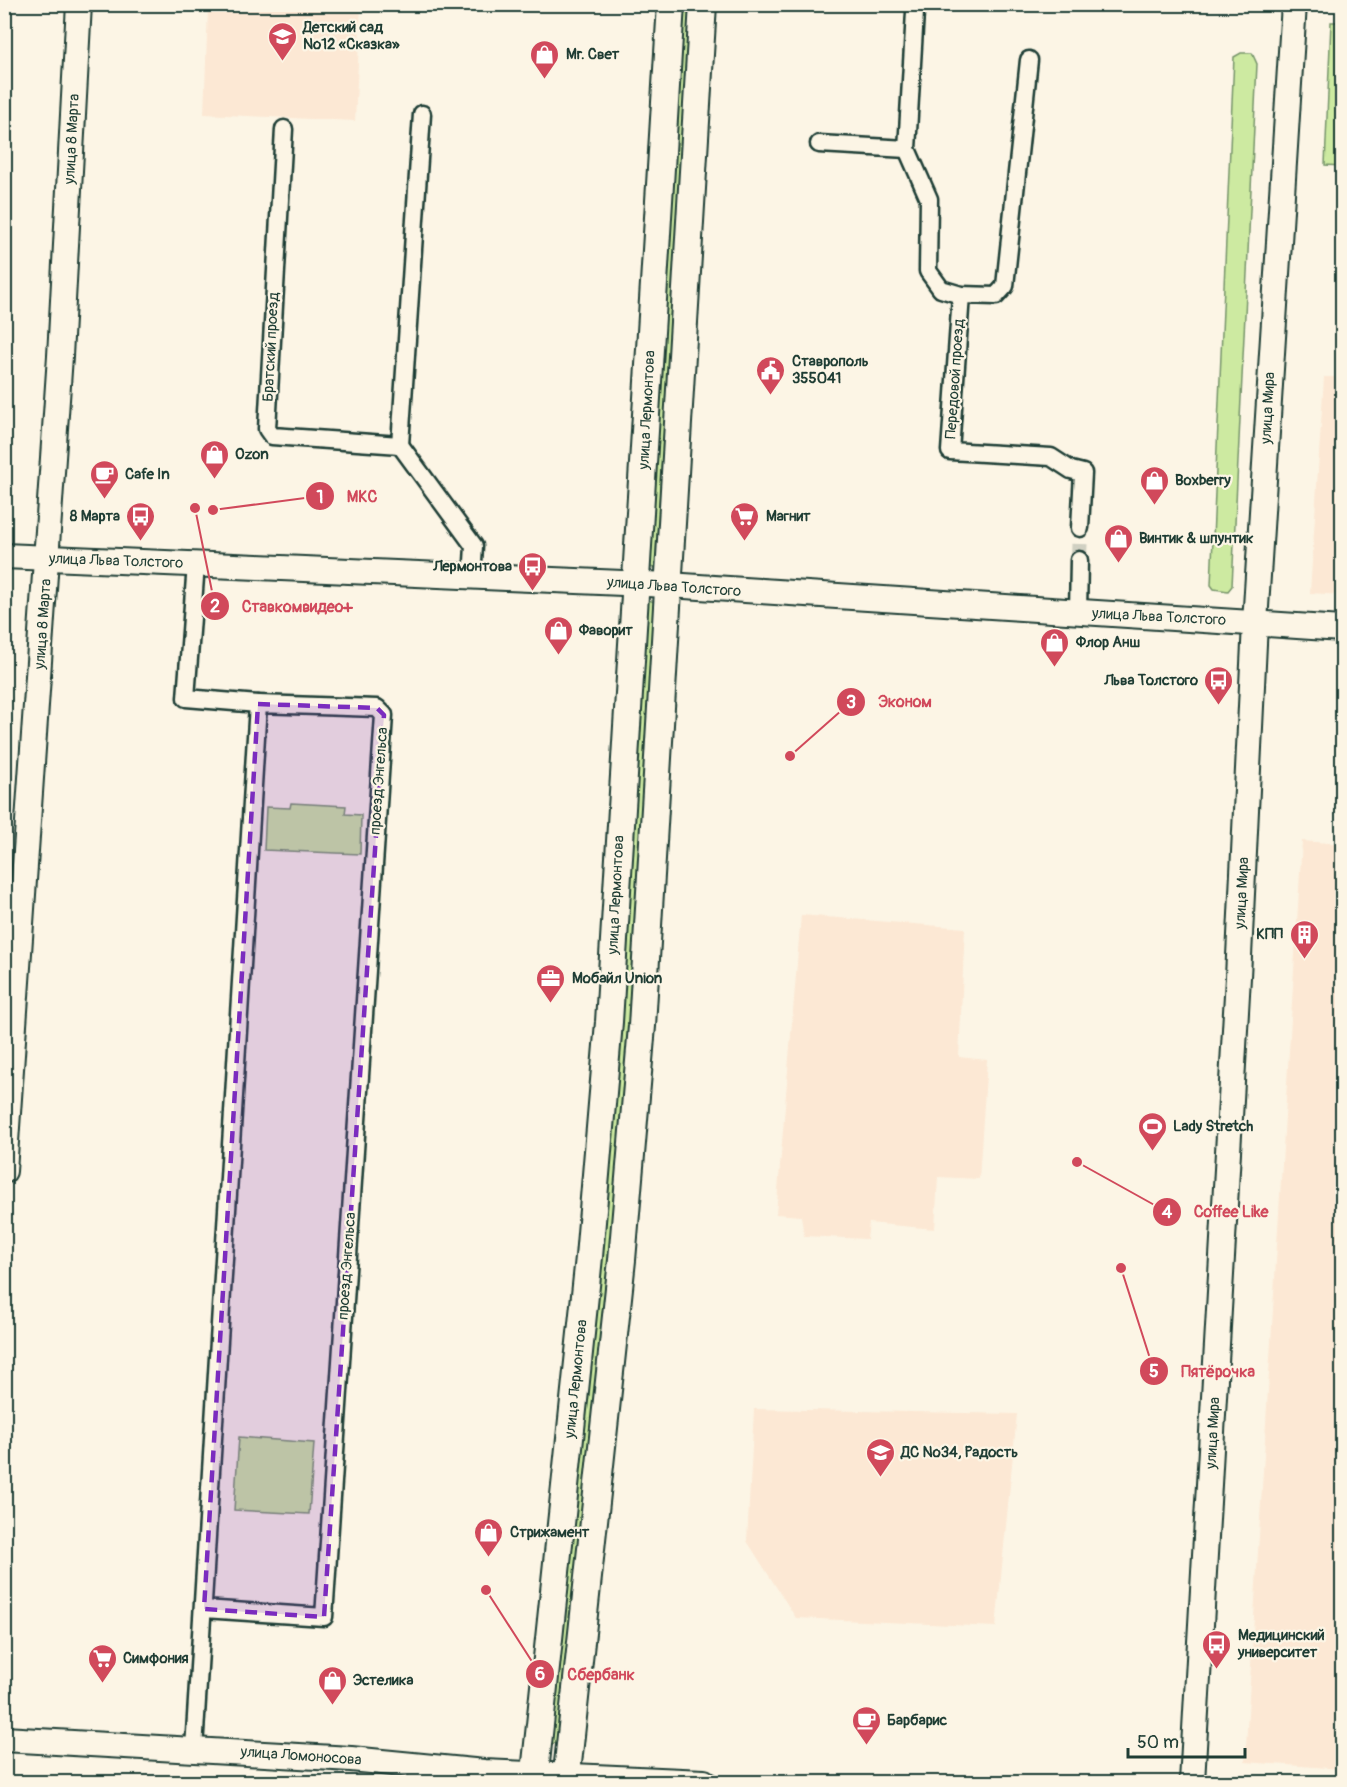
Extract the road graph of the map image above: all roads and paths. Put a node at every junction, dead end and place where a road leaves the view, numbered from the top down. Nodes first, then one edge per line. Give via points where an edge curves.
1 (79, 4) edge
2 (671, 4) edge
3 (703, 4) edge
4 (1293, 4) edge
5 (915, 12) dead end
6 (1029, 60) dead end
7 (422, 114) dead end
8 (284, 129) dead end
9 (819, 144) dead end
10 (907, 150) junction
11 (962, 295) junction
12 (400, 445) junction
13 (1080, 528) tunnel mouth
14 (4, 556) edge
15 (47, 558) junction
16 (1079, 560) tunnel mouth
17 (196, 564) junction
18 (472, 578) junction
19 (636, 584) junction
20 (669, 585) junction
21 (1078, 612) junction
22 (1255, 623) junction
23 (1342, 629) edge
24 (258, 704) junction
25 (4, 1171) edge
26 (204, 1609) junction
27 (4, 1739) edge
28 (194, 1749) junction
29 (534, 1778) edge
30 (567, 1779) edge
31 (704, 1782) edge
32 (1192, 1782) edge

1 - 15 street, улица 8 Марта
2 - 19 main road, улица Лермонтова
3 - 20 main road, улица Лермонтова
4 - 22 street, улица Мира
5 - 10 street
6 - 11 street via 1005,286 996,296
7 - 12 street
8 - 12 street, Братский проезд via 267,429 272,436
9 - 10 street
10 - 11 street via 929,199 928,271 941,289
11 - 13 street, Передовой проезд via 950,451 1051,457 1083,473
12 - 18 street via 474,546
14 - 15 street, улица Льва Толстого
15 - 17 street, улица Льва Толстого
15 - 25 street, улица 8 Марта
16 - 21 street
17 - 18 street, улица Льва Толстого
17 - 24 street via 186,698
18 - 19 street, улица Льва Толстого
19 - 20 street, улица Льва Толстого
19 - 29 main road, улица Лермонтова via 609,1022 590,1245
20 - 21 street, улица Льва Толстого
20 - 30 main road, улица Лермонтова via 642,1026 622,1260
21 - 22 street, улица Льва Толстого
22 - 23 street, улица Льва Толстого
22 - 32 street, улица Мира
24 - 26 street
24 - 26 street, проезд Энгельса via 377,708 384,715 324,1617
26 - 28 street
27 - 28 street, улица Ломоносова
28 - 29 street, улица Ломоносова
29 - 30 street, улица Ломоносова
30 - 31 street, улица Ломоносова

